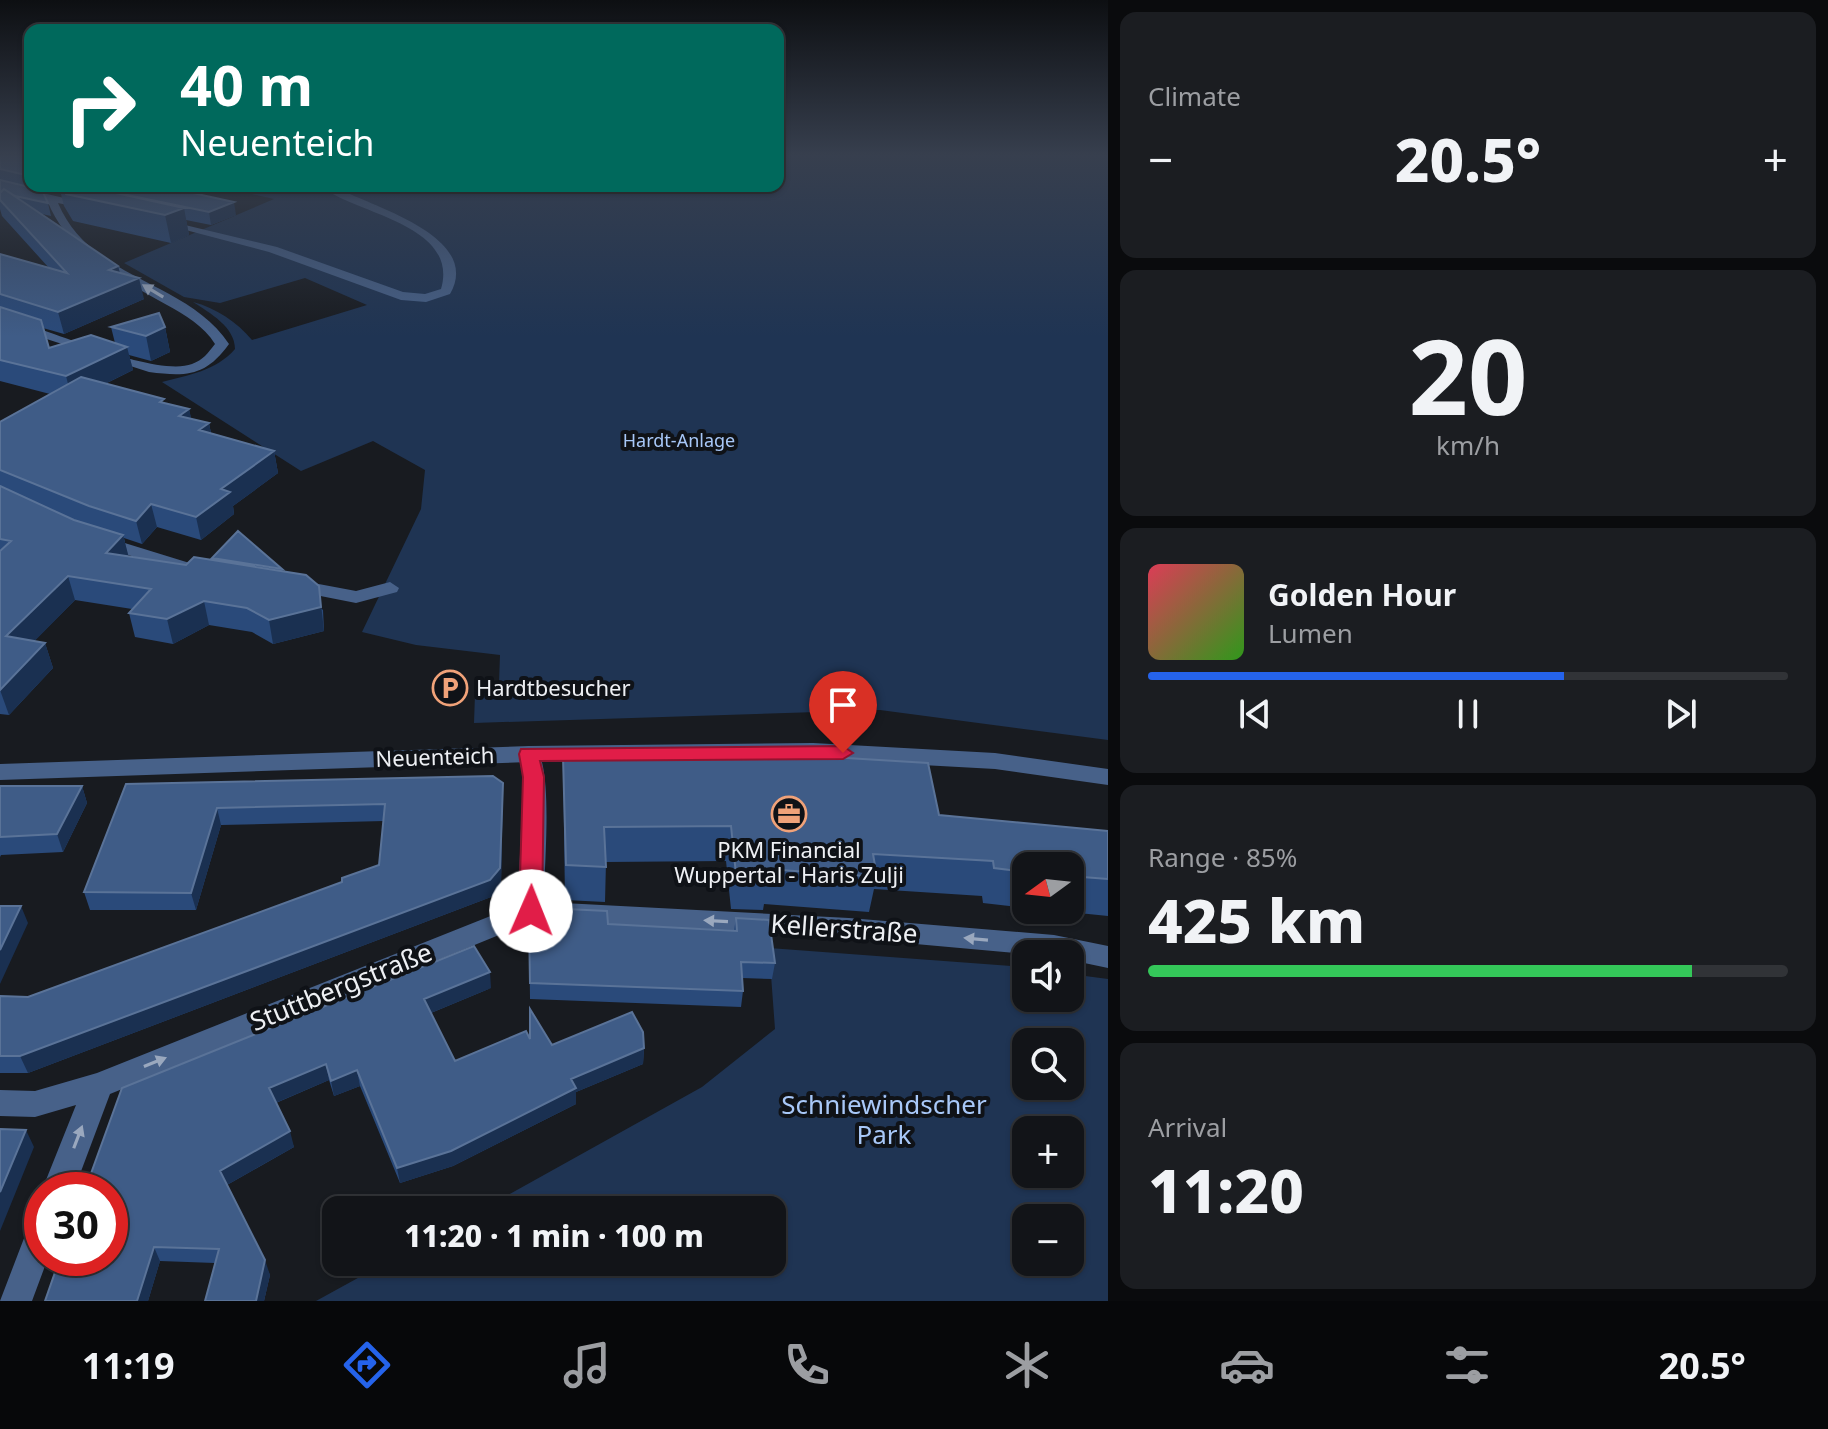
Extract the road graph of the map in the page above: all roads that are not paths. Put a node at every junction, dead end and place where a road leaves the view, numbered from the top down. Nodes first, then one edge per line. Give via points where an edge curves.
1 (59, 216) edge
2 (394, 216) edge
3 (145, 218) edge
4 (0, 320) edge
5 (88, 536) edge
6 (201, 572) edge
7 (277, 583) edge
8 (390, 588) dead end
9 (529, 754) junction
10 (0, 772) edge
11 (1108, 777) edge
12 (531, 911) junction
13 (1108, 957) edge
14 (99, 1085) junction
15 (0, 1103) edge
16 (65, 1172) edge
17 (25, 1276) edge
18 (15, 1301) edge

4 -> 1 street via 148,369 183,370 219,351 222,344 206,323 91,254 64,229
2 - 3 street via 430,237 447,265 446,291 426,298 401,296 273,249
5 - 6 street
7 - 8 street via 356,597
9 - 10 street, Neuenteich
9 - 11 street, Neuenteich via 859,753 995,761
9 - 12 street via 534,777
13 -> 12 street, Kellerstraße via 1054,946 849,928
14 -> 12 street, Stuttbergstraße
14 - 15 street, Stuttbergstraße via 35,1104
16 -> 14 street
17 - 18 street

